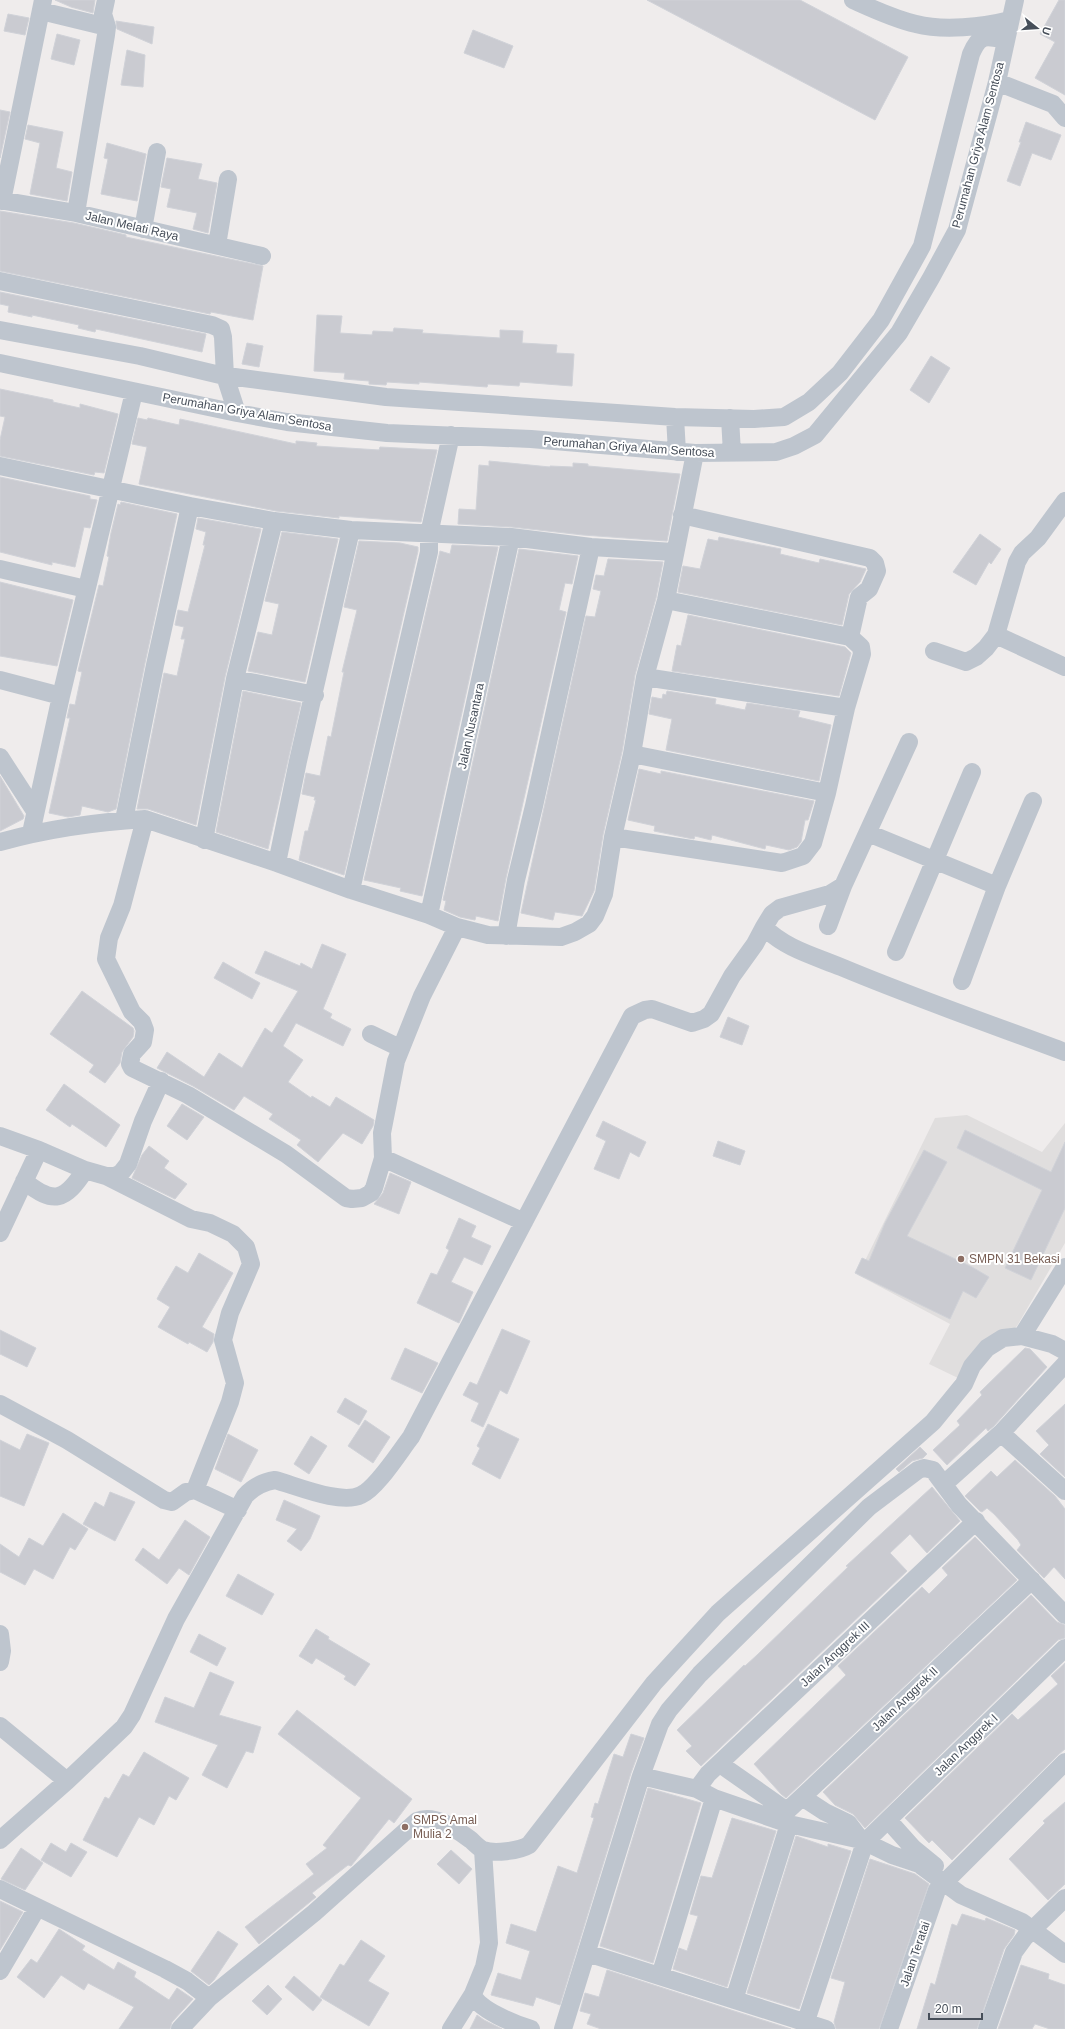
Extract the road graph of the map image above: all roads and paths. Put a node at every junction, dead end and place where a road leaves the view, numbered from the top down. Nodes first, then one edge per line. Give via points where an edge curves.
1 (106, 0) edge
2 (853, 0) edge
3 (1015, 0) edge
4 (42, 5) edge
5 (999, 22) junction
6 (107, 27) junction
7 (1006, 40) junction
8 (996, 82) junction
9 (1065, 118) edge
10 (157, 152) dead end
11 (228, 179) dead end
12 (1, 201) edge
13 (76, 213) junction
14 (143, 229) junction
15 (217, 245) junction
16 (262, 256) dead end
17 (0, 281) edge
18 (0, 330) edge
19 (0, 363) edge
20 (840, 373) junction
21 (225, 376) junction
22 (857, 386) junction
23 (134, 392) junction
24 (237, 413) junction
25 (675, 417) junction
26 (730, 418) junction
27 (451, 435) junction
28 (677, 452) junction
29 (695, 453) junction
30 (732, 453) junction
31 (0, 466) edge
32 (109, 489) junction
33 (1065, 501) edge
34 (190, 506) junction
35 (682, 516) junction
36 (274, 521) junction
37 (351, 530) junction
38 (429, 534) junction
39 (511, 537) junction
40 (592, 547) junction
41 (674, 552) junction
42 (0, 569) edge
43 (86, 589) junction
44 (666, 600) junction
45 (996, 635) junction
46 (850, 636) junction
47 (934, 651) dead end
48 (1065, 667) edge
49 (645, 677) junction
50 (235, 679) junction
51 (0, 680) edge
52 (315, 695) junction
53 (61, 696) junction
54 (846, 708) junction
55 (910, 742) dead end
56 (632, 754) junction
57 (0, 757) edge
58 (972, 772) dead end
59 (827, 793) junction
60 (1033, 801) dead end
61 (35, 812) junction
62 (145, 819) junction
63 (124, 820) junction
64 (31, 833) junction
65 (868, 833) junction
66 (613, 837) junction
67 (204, 840) junction
68 (0, 842) edge
69 (934, 860) junction
70 (277, 863) junction
71 (842, 886) junction
72 (997, 886) junction
73 (351, 890) junction
74 (429, 914) junction
75 (828, 926) dead end
76 (456, 927) junction
77 (764, 927) junction
78 (506, 936) junction
79 (896, 952) dead end
80 (962, 981) dead end
81 (371, 1034) dead end
82 (400, 1048) junction
83 (1065, 1052) edge
84 (161, 1081) junction
85 (0, 1136) edge
86 (39, 1150) junction
87 (383, 1158) junction
88 (85, 1170) junction
89 (106, 1176) junction
90 (24, 1181) junction
91 (524, 1222) junction
92 (0, 1233) edge
93 (1065, 1267) edge
94 (1022, 1336) junction
95 (1065, 1351) edge
96 (1065, 1364) edge
97 (0, 1404) edge
98 (1001, 1433) junction
99 (944, 1484) junction
100 (195, 1490) junction
101 (1065, 1491) edge
102 (238, 1510) junction
103 (976, 1521) junction
104 (1032, 1580) junction
105 (1065, 1615) edge
106 (0, 1634) edge
107 (1065, 1648) edge
108 (0, 1662) edge
109 (0, 1726) edge
110 (1065, 1762) edge
111 (720, 1764) junction
112 (641, 1776) junction
113 (67, 1782) junction
114 (697, 1789) junction
115 (802, 1797) junction
116 (714, 1798) junction
117 (786, 1818) junction
118 (888, 1820) junction
119 (2, 1833) edge
120 (863, 1841) junction
121 (483, 1850) junction
122 (946, 1879) junction
123 (0, 1888) edge
124 (1065, 1898) edge
125 (37, 1908) junction
126 (1033, 1929) junction
127 (587, 1953) junction
128 (1065, 1954) edge
129 (0, 1971) edge
130 (660, 1976) junction
131 (473, 1994) junction
132 (209, 1998) junction
133 (734, 2000) junction
134 (805, 2024) junction
135 (180, 2029) edge
136 (451, 2029) edge
137 (531, 2029) edge
138 (563, 2029) edge
139 (826, 2029) edge
140 (889, 2029) edge
141 (987, 2029) edge

1 - 6 street via 103,14
2 - 5 street via 916,25 947,28
3 - 5 street, Perumahan Griya Alam Sentosa
4 - 6 street
4 - 12 street
5 - 7 street, Perumahan Griya Alam Sentosa
6 - 13 street
7 - 8 street, Perumahan Griya Alam Sentosa
7 - 20 street via 988,36 980,38 976,43 971,54 922,246 881,320
8 - 9 street via 1053,104
8 - 22 street, Perumahan Griya Alam Sentosa via 956,230 899,333
10 - 14 street
11 - 15 street
12 - 13 street, Jalan Melati Raya
13 - 14 street, Jalan Melati Raya
14 - 15 street, Jalan Melati Raya
15 - 16 street, Jalan Melati Raya
17 - 21 street via 212,325 221,329
18 - 21 street via 140,356
19 - 23 street, Perumahan Griya Alam Sentosa
20 - 22 street
20 - 26 street via 809,402 784,417
21 - 24 street
21 - 25 street via 386,397
22 - 30 street, Perumahan Griya Alam Sentosa via 809,439 776,452
23 - 24 street, Perumahan Griya Alam Sentosa
23 - 32 street
24 - 27 street, Perumahan Griya Alam Sentosa via 287,422 386,433
25 - 26 street
25 - 28 street
26 - 30 street
27 - 28 street, Perumahan Griya Alam Sentosa via 531,439
27 - 38 street
28 - 29 street, Perumahan Griya Alam Sentosa
29 - 30 street, Perumahan Griya Alam Sentosa
29 - 35 street
31 - 32 street
32 - 34 street
32 - 43 street
33 - 45 street via 1017,562
34 - 36 street
34 - 63 street
35 - 41 street
35 - 46 street via 870,558 875,563 877,571 869,589 859,597
36 - 37 street
36 - 50 street
37 - 38 street
37 - 52 street
38 - 39 street
38 - 73 street via 429,552
39 - 40 street
39 - 74 street, Jalan Nusantara
40 - 41 street
40 - 78 street via 516,880
41 - 44 street
42 - 43 street
43 - 53 street
44 - 46 street
44 - 49 street
45 - 47 street via 986,648 966,662
45 - 48 street
46 - 54 street via 861,647 862,654
49 - 54 street
49 - 56 street
50 - 52 street
50 - 67 street
51 - 53 street
52 - 70 street via 298,761
53 - 61 street
54 - 59 street
55 - 65 street
56 - 59 street
56 - 66 street
57 - 61 street
58 - 69 street
59 - 66 street via 813,843 803,856 782,863
60 - 72 street
61 - 64 street
62 - 63 street
62 - 67 street
62 - 84 street via 122,906 108,938 106,959 132,1012 142,1022 145,1030 143,1042 132,1054 130,1064 132,1068
63 - 64 street
64 - 68 street
65 - 69 street
65 - 71 street
66 - 78 street via 604,894 596,916 589,924 561,937
67 - 70 street
69 - 72 street
69 - 79 street
70 - 73 street
71 - 75 street
71 - 77 street via 830,894 780,908 772,914
72 - 80 street
73 - 74 street
74 - 76 street
76 - 78 street via 488,935
76 - 82 street
77 - 83 street via 781,942 867,978
77 - 91 street via 756,944 732,976 711,1014 704,1019 692,1023 652,1009 632,1016
81 - 82 street
82 - 87 street via 382,1133
84 - 87 street via 286,1154 346,1198 357,1199 371,1193
84 - 89 street via 128,1164 121,1173
85 - 86 street
86 - 88 street
86 - 90 street
87 - 91 street
88 - 89 street
88 - 90 street via 73,1186 59,1196 50,1197 39,1193
89 - 100 street via 191,1219 210,1223 233,1234 246,1247 251,1264 230,1313 223,1340 235,1383 228,1408
90 - 92 street
91 - 102 street via 411,1437 370,1489 363,1495 342,1499 275,1480 267,1481 251,1489
93 - 94 street
94 - 95 street via 1052,1344
94 - 121 street via 1003,1338 987,1348 972,1366 964,1384 933,1422 718,1613 654,1683 529,1845 513,1850
96 - 98 street
97 - 100 street via 67,1440 164,1500 172,1502 186,1492
98 - 99 street
98 - 101 street
99 - 103 street via 959,1505
99 - 112 street via 935,1471 922,1468 869,1507 700,1674 673,1705 654,1737
100 - 102 street
102 - 113 street via 176,1619 132,1715 124,1727
103 - 104 street
103 - 111 street, Jalan Anggrek III
104 - 105 street
104 - 115 street, Jalan Anggrek II
106 - 108 street
107 - 118 street, Jalan Anggrek I
109 - 113 street
110 - 122 street, Jalan Teratai
111 - 114 street, Jalan Anggrek III via 708,1774
111 - 117 street
112 - 114 street
112 - 127 street
113 - 119 street
114 - 116 street
115 - 117 street, Jalan Anggrek II
115 - 120 street via 825,1812 848,1822
116 - 117 street
116 - 130 street
117 - 120 street
117 - 133 street
118 - 120 street, Jalan Anggrek I
118 - 122 street
120 - 122 street via 923,1866
120 - 134 street
121 - 131 street via 489,1943 484,1967
121 - 132 street via 459,1832 433,1819 417,1822 314,1913
122 - 126 street via 961,1895
122 - 140 street, Jalan Teratai via 934,1895
123 - 125 street
124 - 126 street
125 - 129 street
125 - 132 street via 166,1969
126 - 128 street
126 - 141 street via 1014,1952
127 - 130 street
127 - 138 street
130 - 133 street
131 - 136 street
131 - 137 street via 484,2008
132 - 135 street
133 - 134 street
134 - 139 street

